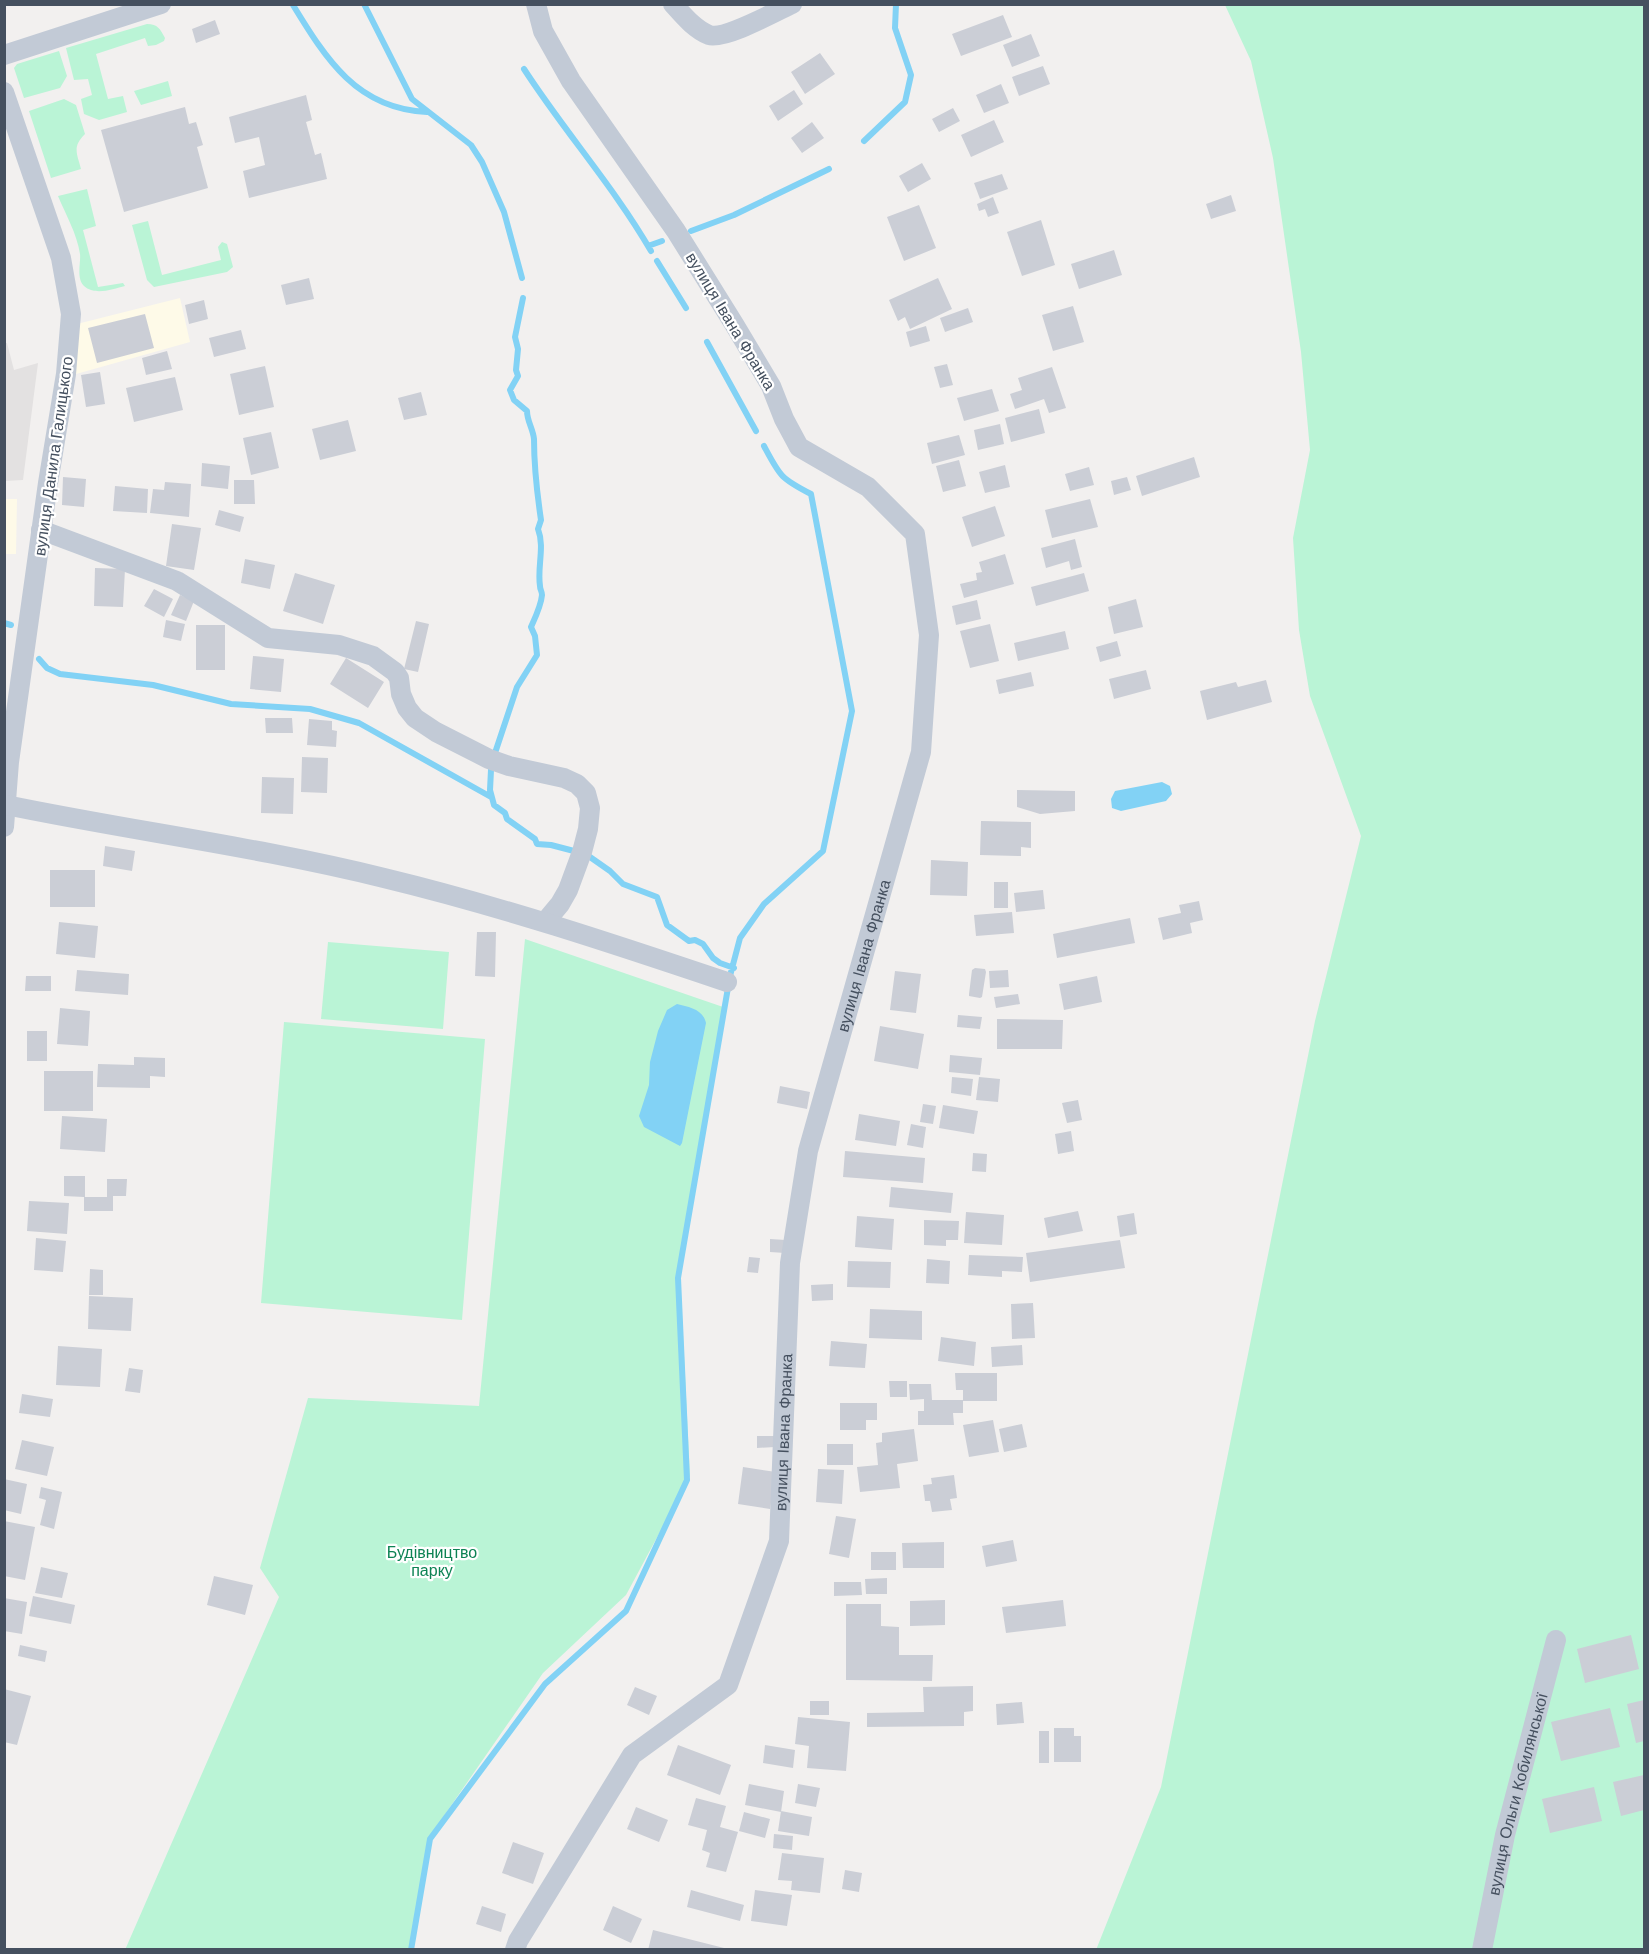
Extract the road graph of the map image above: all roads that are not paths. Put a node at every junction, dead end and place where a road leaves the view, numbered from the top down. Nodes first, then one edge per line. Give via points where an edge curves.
1 (161, 4) edge
2 (536, 4) edge
3 (673, 4) edge
4 (792, 4) edge
5 (4, 55) edge
6 (4, 92) edge
7 (41, 530) junction
8 (6, 805) junction
9 (4, 827) edge
10 (545, 922) junction
11 (727, 982) dead end
12 (1556, 1640) dead end
13 (515, 1950) edge
14 (1482, 1950) edge

1 - 5 street
2 - 13 street, вулиця Івана Франка via 543,31 571,81 676,231 734,324 771,386 798,447 868,487 915,534 929,635 921,752 808,1150 790,1263 779,1541 728,1685 632,1755
3 - 4 street via 694,26 711,36 725,34
6 - 7 street, вулиця Данила Галицького via 61,258 71,314 66,374
7 - 8 street, вулиця Данила Галицького
7 - 10 street via 177,581 268,638 339,645 373,656 395,672 400,694 415,718 436,732 489,759 577,784 586,794 590,808 588,829 568,890
8 - 9 street, вулиця Данила Галицького
8 - 10 street via 271,852 386,878
10 - 11 street
12 - 14 street, вулиця Ольги Кобилянської via 1505,1835

